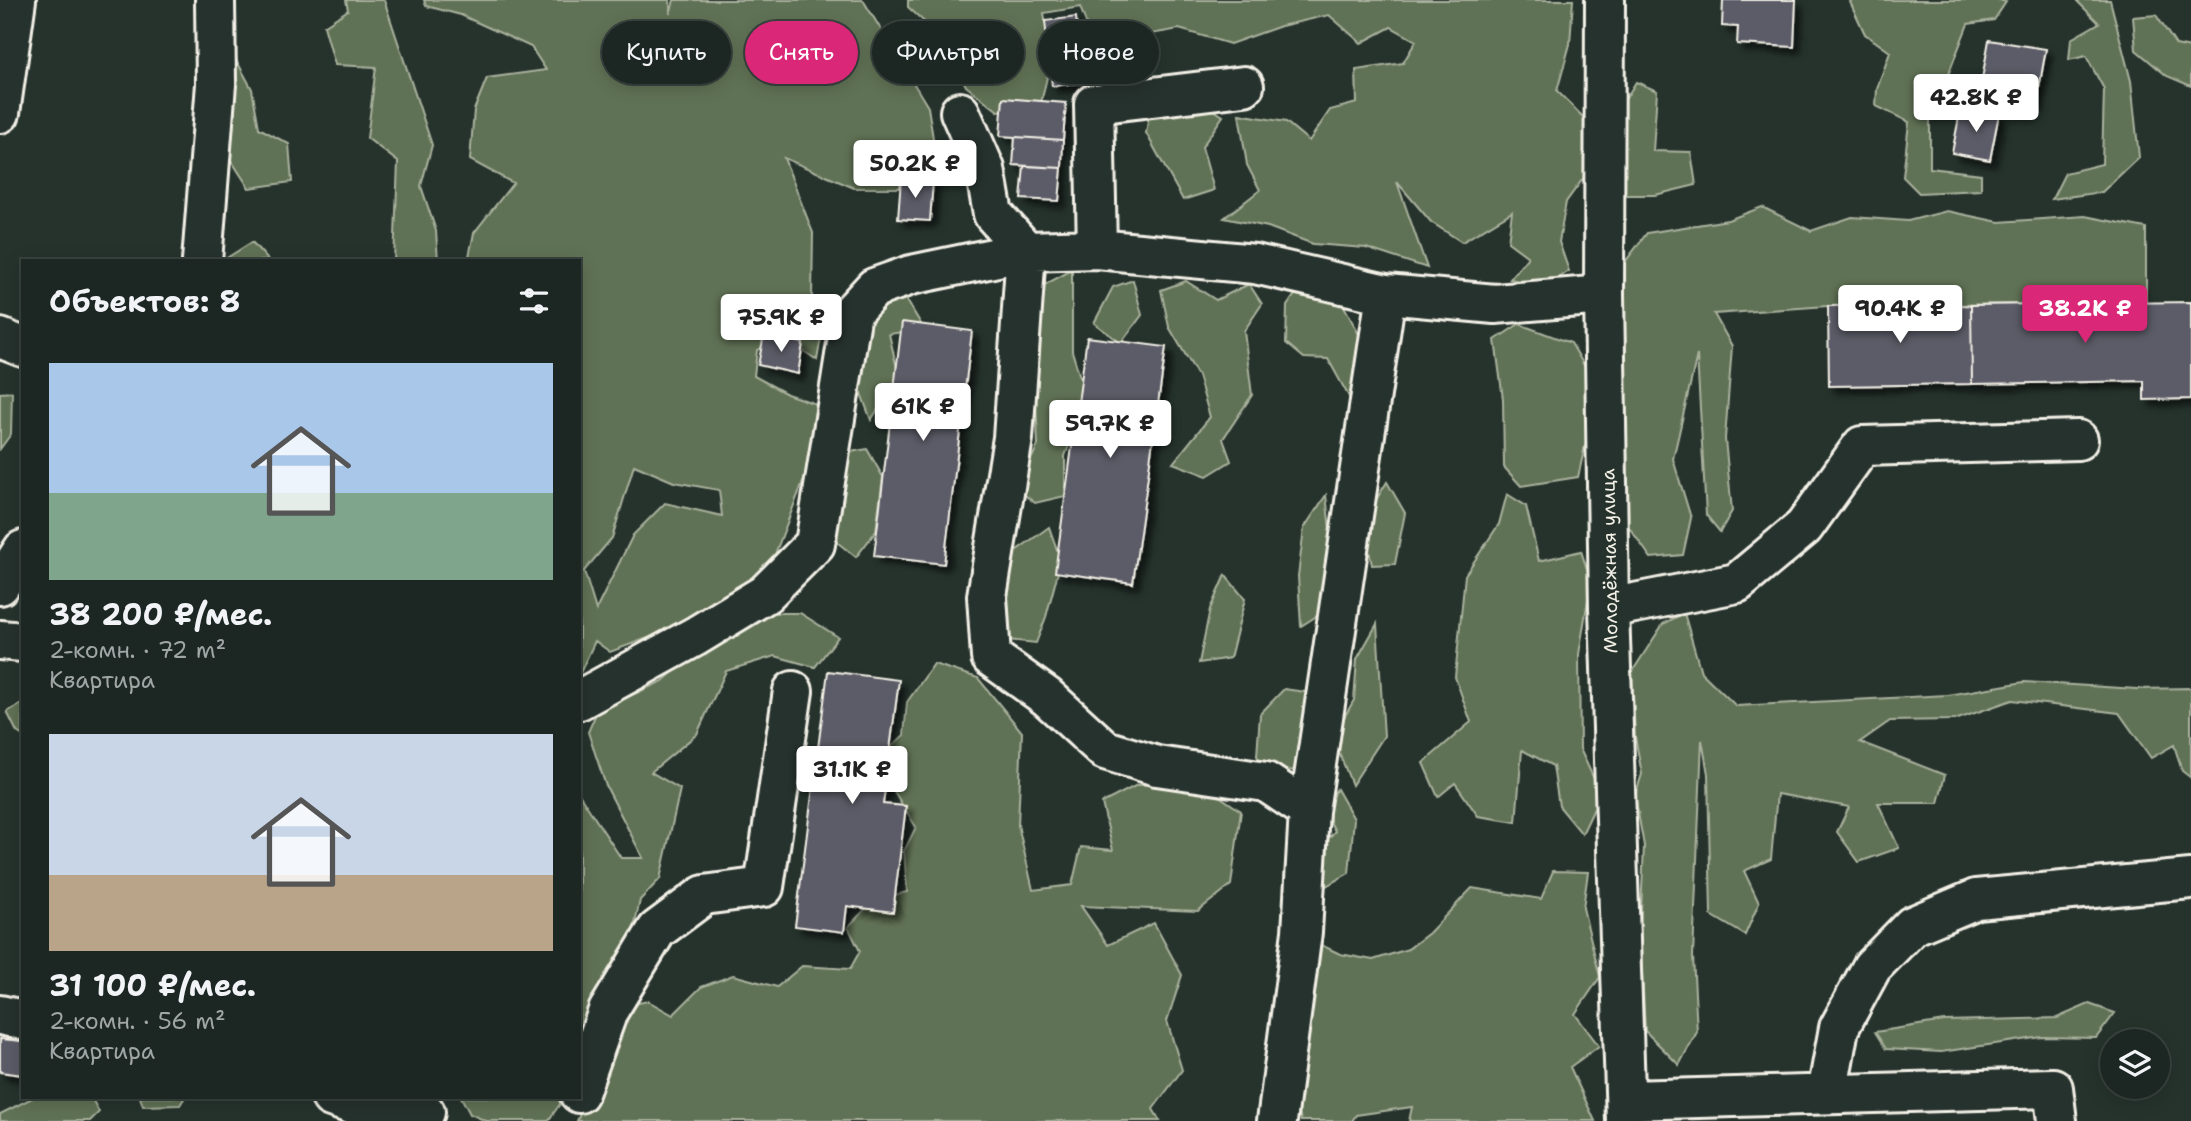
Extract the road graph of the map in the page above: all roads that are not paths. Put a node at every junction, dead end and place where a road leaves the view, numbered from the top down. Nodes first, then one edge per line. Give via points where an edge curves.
1 (16, 0) edge
2 (215, 0) edge
3 (1605, 0) edge
4 (1244, 86) dead end
5 (960, 112) dead end
6 (0, 113) edge
7 (1097, 249) junction
8 (1026, 251) junction
9 (202, 259) edge
10 (1386, 294) junction
11 (1604, 295) junction
12 (0, 338) edge
13 (21, 346) edge
14 (2078, 440) dead end
15 (21, 553) edge
16 (0, 584) edge
17 (1609, 608) junction
18 (0, 640) edge
19 (21, 642) edge
20 (793, 691) dead end
21 (581, 699) edge
22 (1309, 811) junction
23 (2191, 879) edge
24 (0, 1016) edge
25 (21, 1020) edge
26 (581, 1087) edge
27 (1827, 1094) junction
28 (335, 1099) edge
29 (577, 1099) edge
30 (1944, 1106) edge
31 (427, 1110) edge
32 (1710, 1110) edge
33 (1627, 1111) edge
34 (376, 1118) edge
35 (569, 1121) edge
36 (1277, 1121) edge
37 (2057, 1121) edge

1 - 6 street
2 - 9 street via 216,84
3 - 11 street, Молодёжная улица
4 - 7 street via 1094,104
5 - 8 street via 985,169 993,214
7 - 8 street
7 - 10 street via 1255,264
8 - 21 street via 911,275 874,288 852,312 815,544 765,594
8 - 22 street via 1013,438 987,596 991,657 1047,697 1105,750 1157,766 1266,782
10 - 11 street via 1494,304
10 - 22 street
11 - 17 street, Молодёжная улица
12 - 13 street
14 - 17 street via 1862,446 1804,527 1737,583
15 - 16 street
17 - 33 street, Молодёжная улица
18 - 19 street
20 - 26 street via 764,887 704,895 657,930 608,1011
22 - 36 street via 1302,932
23 - 27 street via 1976,899 1912,926 1872,967 1839,1028
24 - 25 street
27 - 30 street
27 - 32 street
28 - 34 street
29 - 35 street
30 - 37 street via 2053,1088
31 - 34 street
32 - 33 street

